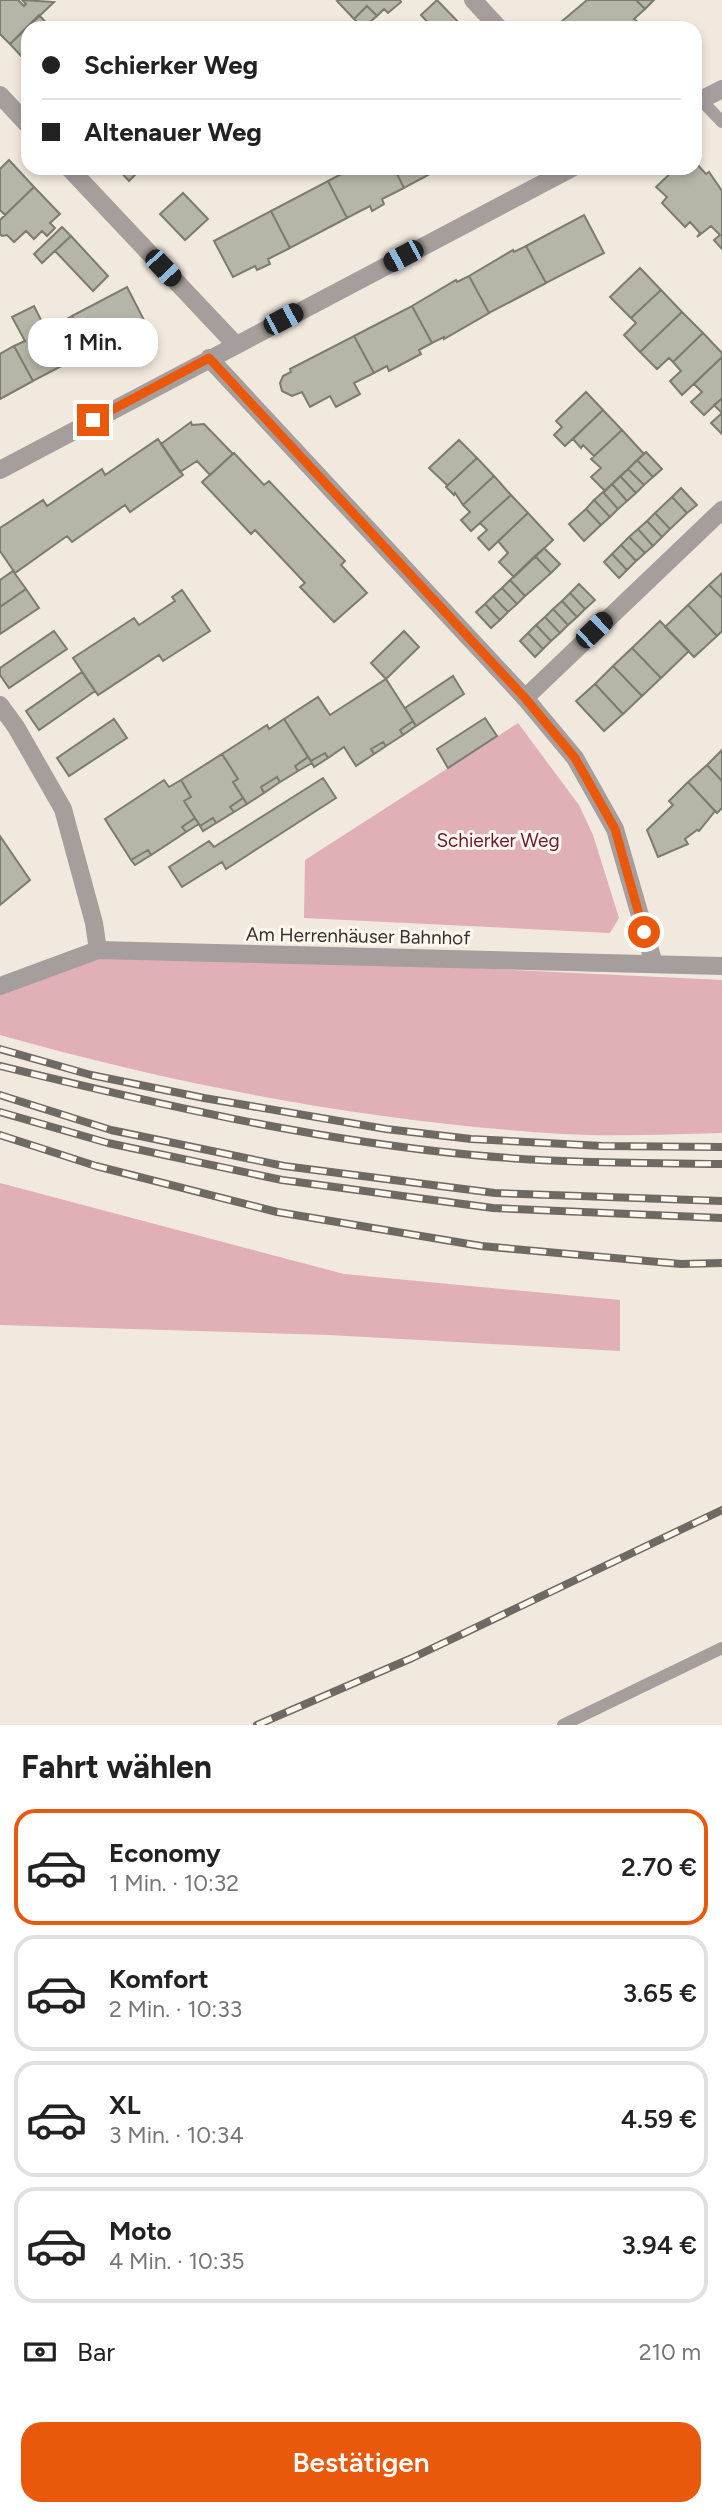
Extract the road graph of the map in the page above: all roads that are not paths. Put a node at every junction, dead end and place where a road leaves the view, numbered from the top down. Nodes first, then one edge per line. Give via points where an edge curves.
1 (473, 0) edge
2 (492, 21) edge
3 (722, 89) edge
4 (0, 95) edge
5 (702, 100) edge
6 (702, 105) edge
7 (21, 118) edge
8 (722, 122) edge
9 (76, 175) edge
10 (559, 175) edge
11 (235, 344) junction
12 (209, 358) junction
13 (0, 470) edge
14 (722, 510) edge
15 (525, 698) junction
16 (0, 705) edge
17 (98, 950) junction
18 (654, 964) junction
19 (722, 966) edge
20 (0, 986) edge
21 (722, 1648) edge
22 (564, 1725) edge

1 - 2 street
3 - 5 street
4 - 7 street
6 - 8 lane
9 - 11 street
10 - 11 street
11 - 12 street
12 - 13 street
12 - 15 street
14 - 15 street
15 - 18 street via 575,758 615,829
16 - 17 street via 63,809
17 - 18 street, Am Herrenhäuser Bahnhof
17 - 20 street, Am Herrenhäuser Bahnhof
18 - 19 street, Am Herrenhäuser Bahnhof
21 - 22 lane

